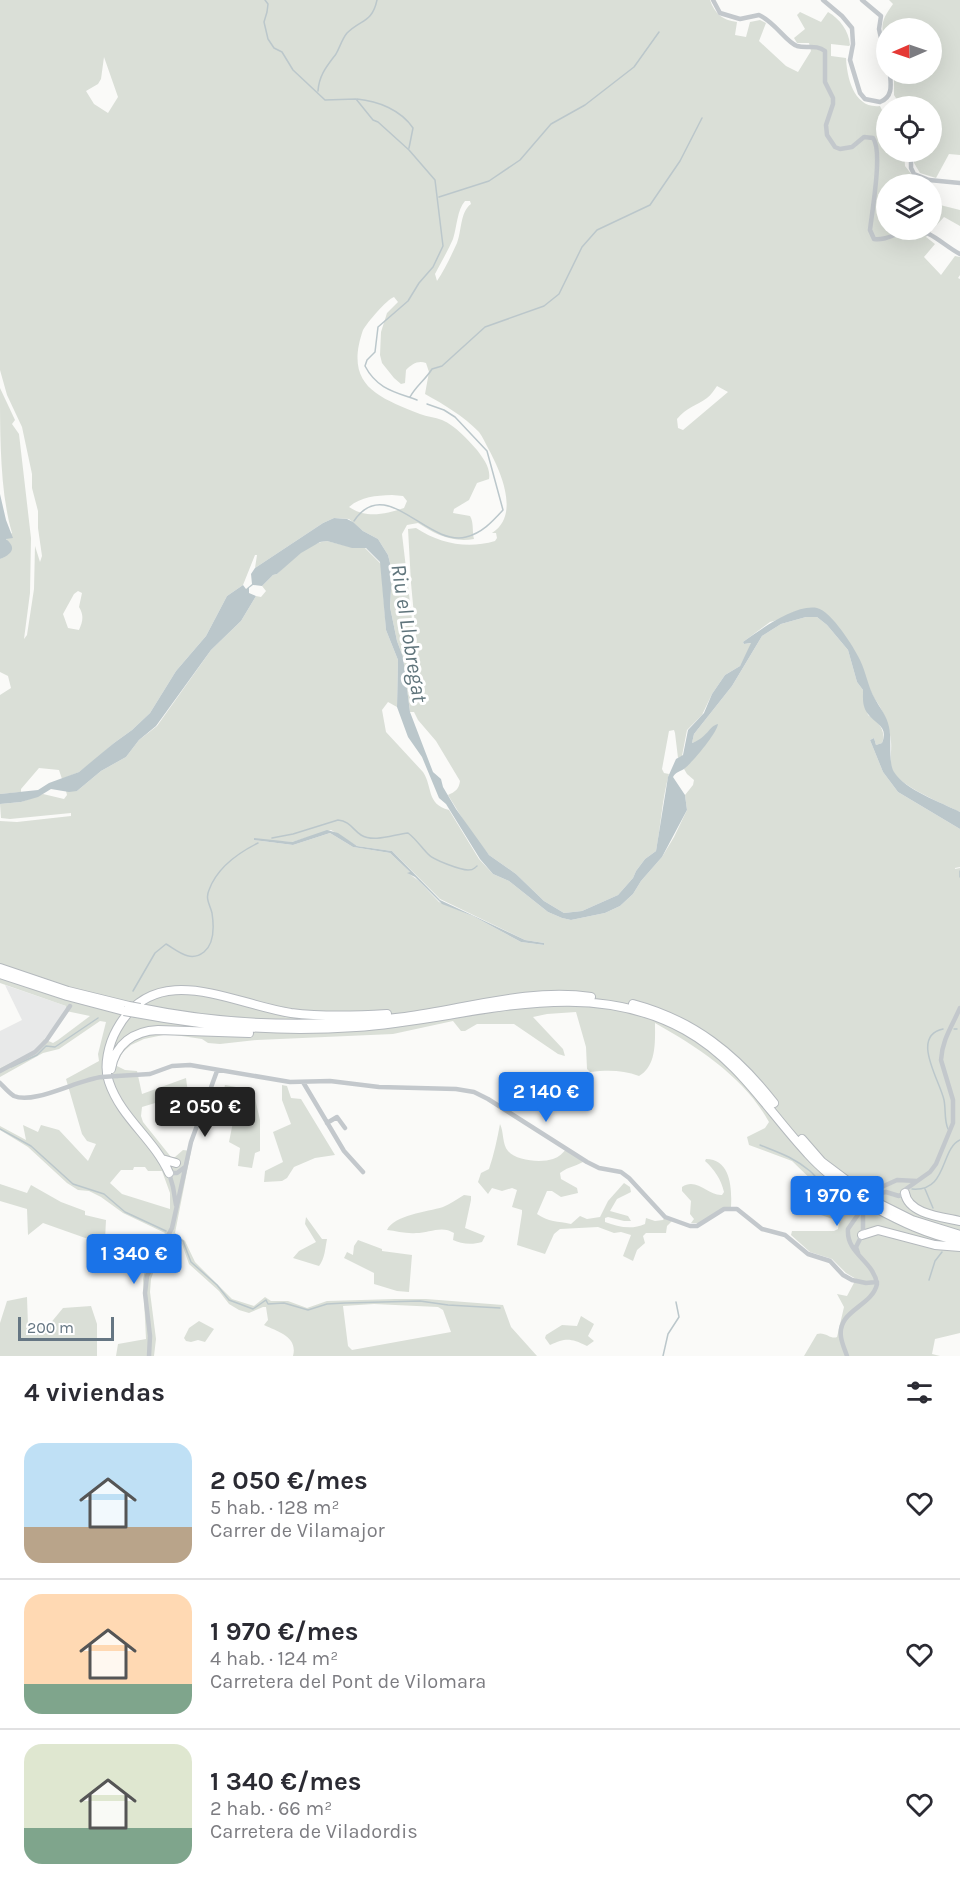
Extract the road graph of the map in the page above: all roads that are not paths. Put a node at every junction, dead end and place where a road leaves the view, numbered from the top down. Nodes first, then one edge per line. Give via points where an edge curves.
1 (713, 0) edge
2 (823, 0) edge
3 (862, 0) edge
4 (881, 18) edge
5 (876, 101) edge
6 (911, 162) edge
7 (960, 183) edge
8 (960, 254) edge
9 (0, 968) edge
10 (0, 974) edge
11 (70, 1006) dead end
12 (960, 1008) edge
13 (127, 1009) junction
14 (457, 1009) junction
15 (138, 1011) junction
16 (422, 1020) junction
17 (0, 1071) edge
18 (217, 1071) junction
19 (303, 1082) junction
20 (0, 1083) edge
21 (111, 1086) junction
22 (327, 1123) junction
23 (345, 1128) dead end
24 (188, 1153) junction
25 (162, 1159) junction
26 (176, 1163) junction
27 (185, 1166) junction
28 (363, 1172) dead end
29 (169, 1173) junction
30 (916, 1181) junction
31 (903, 1182) junction
32 (892, 1183) junction
33 (906, 1191) junction
34 (892, 1193) junction
35 (868, 1201) junction
36 (175, 1212) junction
37 (960, 1221) edge
38 (852, 1225) junction
39 (861, 1234) junction
40 (960, 1235) edge
41 (849, 1236) junction
42 (960, 1241) edge
43 (960, 1247) edge
44 (859, 1257) junction
45 (877, 1282) junction
46 (149, 1356) edge
47 (847, 1356) edge

1 - 8 street via 720,13 740,19 759,15 798,46 815,46 825,51 825,82 833,98 827,135 840,149 852,147 864,137 877,142 870,230 874,239 889,239 914,230
2 - 5 street via 852,28 850,60 860,93 865,99
3 - 4 street
6 - 7 street via 914,174 929,180
9 - 13 highway
10 - 13 highway via 56,993
11 - 17 street via 35,1052
12 - 30 street via 942,1052 953,1100 953,1123 936,1164
13 - 15 highway, bridge
14 - 15 highway via 378,1020 303,1024
14 - 21 highway via 361,1016 308,1015 198,990 169,991 140,1003 119,1025 108,1054
14 - 35 highway via 533,997 583,996 624,1001 671,1016 735,1059 822,1162
15 - 16 highway via 206,1024 271,1029 358,1027
16 - 21 highway via 308,1033 148,1030 130,1038 116,1052
16 - 35 highway via 555,1001 621,1005 655,1016 715,1050 742,1074 808,1155 839,1183
18 - 19 street
18 - 20 street, bridge via 172,1066 150,1074 86,1079 28,1097 14,1096
18 - 24 street
19 - 22 street
19 - 45 street via 456,1089 480,1094 587,1162 621,1172 670,1220 697,1226 724,1209 736,1209 762,1229 785,1235 808,1254 830,1261 852,1280
21 - 25 highway via 120,1107
22 - 23 street via 337,1117
22 - 28 street
24 - 26 street
24 - 27 street
25 - 26 highway
25 - 29 highway
26 - 29 street
27 - 29 street via 177,1173
27 - 36 street
29 - 36 street
30 - 31 street
30 - 33 street
31 - 32 street
31 - 33 street
32 - 34 street
32 - 35 street via 880,1186
33 - 34 street via 898,1196
33 - 37 highway via 906,1201 911,1206
34 - 35 street via 880,1192
35 - 38 street
35 - 39 street
35 - 40 highway
35 - 42 highway via 898,1220
36 - 46 street via 172,1228 146,1281
38 - 39 street via 857,1225
38 - 41 street
39 - 41 street via 854,1240
39 - 43 highway via 878,1230 934,1245
39 - 44 street via 856,1247
41 - 44 street
44 - 45 street via 871,1268
45 - 47 street via 873,1295 841,1327

